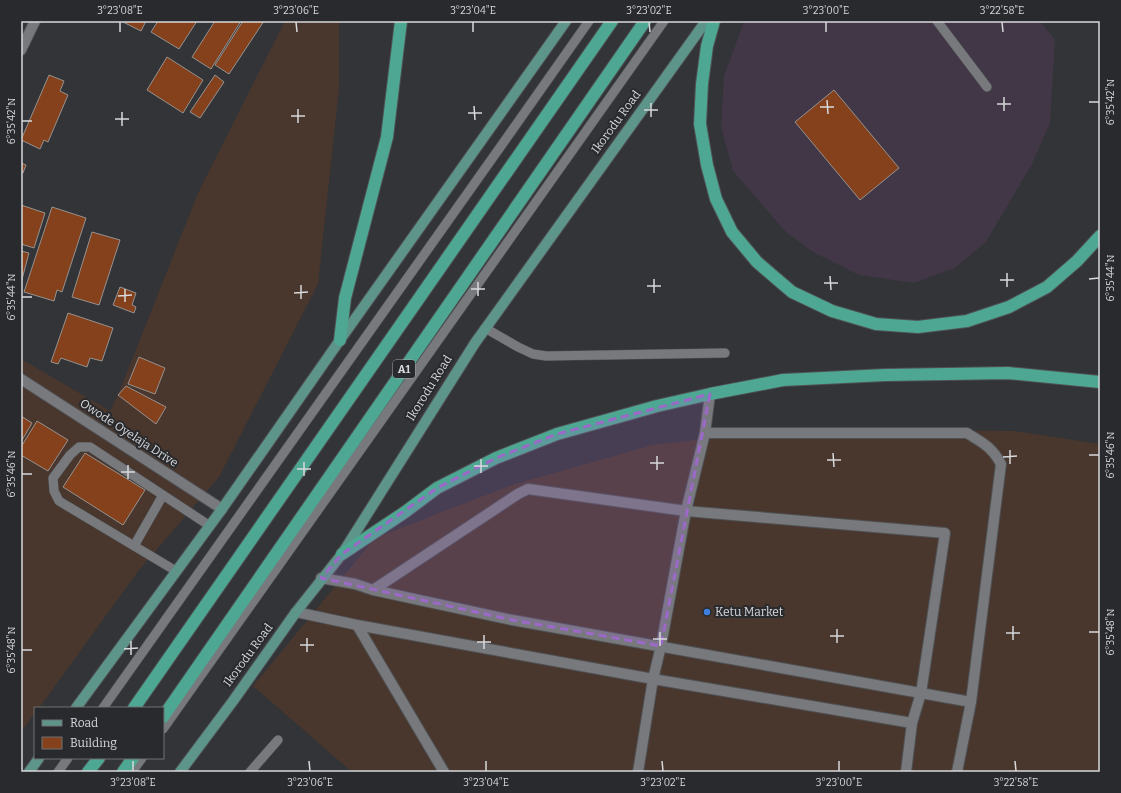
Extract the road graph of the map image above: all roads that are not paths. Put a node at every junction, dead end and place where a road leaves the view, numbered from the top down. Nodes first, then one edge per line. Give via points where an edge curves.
1 (35, 21) edge
2 (401, 21) edge
3 (566, 21) edge
4 (589, 21) edge
5 (612, 21) edge
6 (645, 21) edge
7 (664, 21) edge
8 (706, 21) edge
9 (714, 21) edge
10 (937, 21) edge
11 (21, 50) edge
12 (987, 87) dead end
13 (1100, 236) edge
14 (485, 328) junction
15 (340, 340) junction
16 (725, 353) dead end
17 (21, 379) edge
18 (1100, 382) edge
19 (710, 394) junction
20 (705, 433) junction
21 (163, 495) junction
22 (222, 509) junction
23 (686, 511) junction
24 (210, 526) junction
25 (134, 546) junction
26 (342, 554) junction
27 (176, 572) junction
28 (321, 578) junction
29 (373, 590) junction
30 (296, 612) junction
31 (357, 626) junction
32 (661, 646) junction
33 (653, 679) junction
34 (921, 693) junction
35 (971, 702) junction
36 (77, 707) edge
37 (104, 707) edge
38 (135, 707) edge
39 (164, 716) edge
40 (912, 723) junction
41 (164, 728) edge
42 (278, 740) dead end
43 (38, 759) edge
44 (67, 759) edge
45 (98, 759) edge
46 (132, 759) edge
47 (141, 759) edge
48 (29, 772) edge
49 (58, 772) edge
50 (88, 772) edge
51 (123, 772) edge
52 (132, 772) edge
53 (180, 772) edge
54 (250, 772) edge
55 (444, 772) edge
56 (638, 772) edge
57 (906, 772) edge
58 (957, 772) edge

1 - 11 street
2 - 15 highway via 387,137 345,298
3 - 15 main road
4 - 37 lane
5 - 38 highway, A1
6 - 39 highway, A1
7 - 41 lane
8 - 14 main road, Ikorodu Road
9 - 13 highway via 707,46 700,124 716,199 732,232 757,262 792,292 832,311 876,324 918,327 967,321 1009,307 1047,286 1077,261
10 - 12 lane
14 - 16 lane via 523,350 546,356
14 - 26 main road, Ikorodu Road
15 - 22 main road
17 - 22 street, Owode Oyelaja Drive
18 - 19 highway via 1008,373 885,375 783,380
19 - 20 street
19 - 26 highway via 557,434 496,458 437,488
20 - 23 street
20 - 35 street via 967,433 984,443 995,454 1001,464
21 - 24 lane
21 - 25 lane
21 - 25 lane via 90,448 79,447 53,478 54,491 59,501
22 - 24 main road
23 - 29 street via 528,489
23 - 32 street
23 - 34 street via 945,533
24 - 27 main road
25 - 27 lane
26 - 28 main road, Ikorodu Road
27 - 36 main road
28 - 29 street
28 - 30 main road, Ikorodu Road
29 - 32 street via 512,620
30 - 31 street
30 - 53 main road, Ikorodu Road
31 - 33 street
31 - 55 street
32 - 33 street
32 - 34 street
33 - 40 street
33 - 56 street
34 - 35 street
34 - 40 street
35 - 58 street
40 - 57 street
42 - 54 lane
43 - 48 main road
44 - 49 lane
45 - 50 highway
46 - 51 highway
47 - 52 lane

